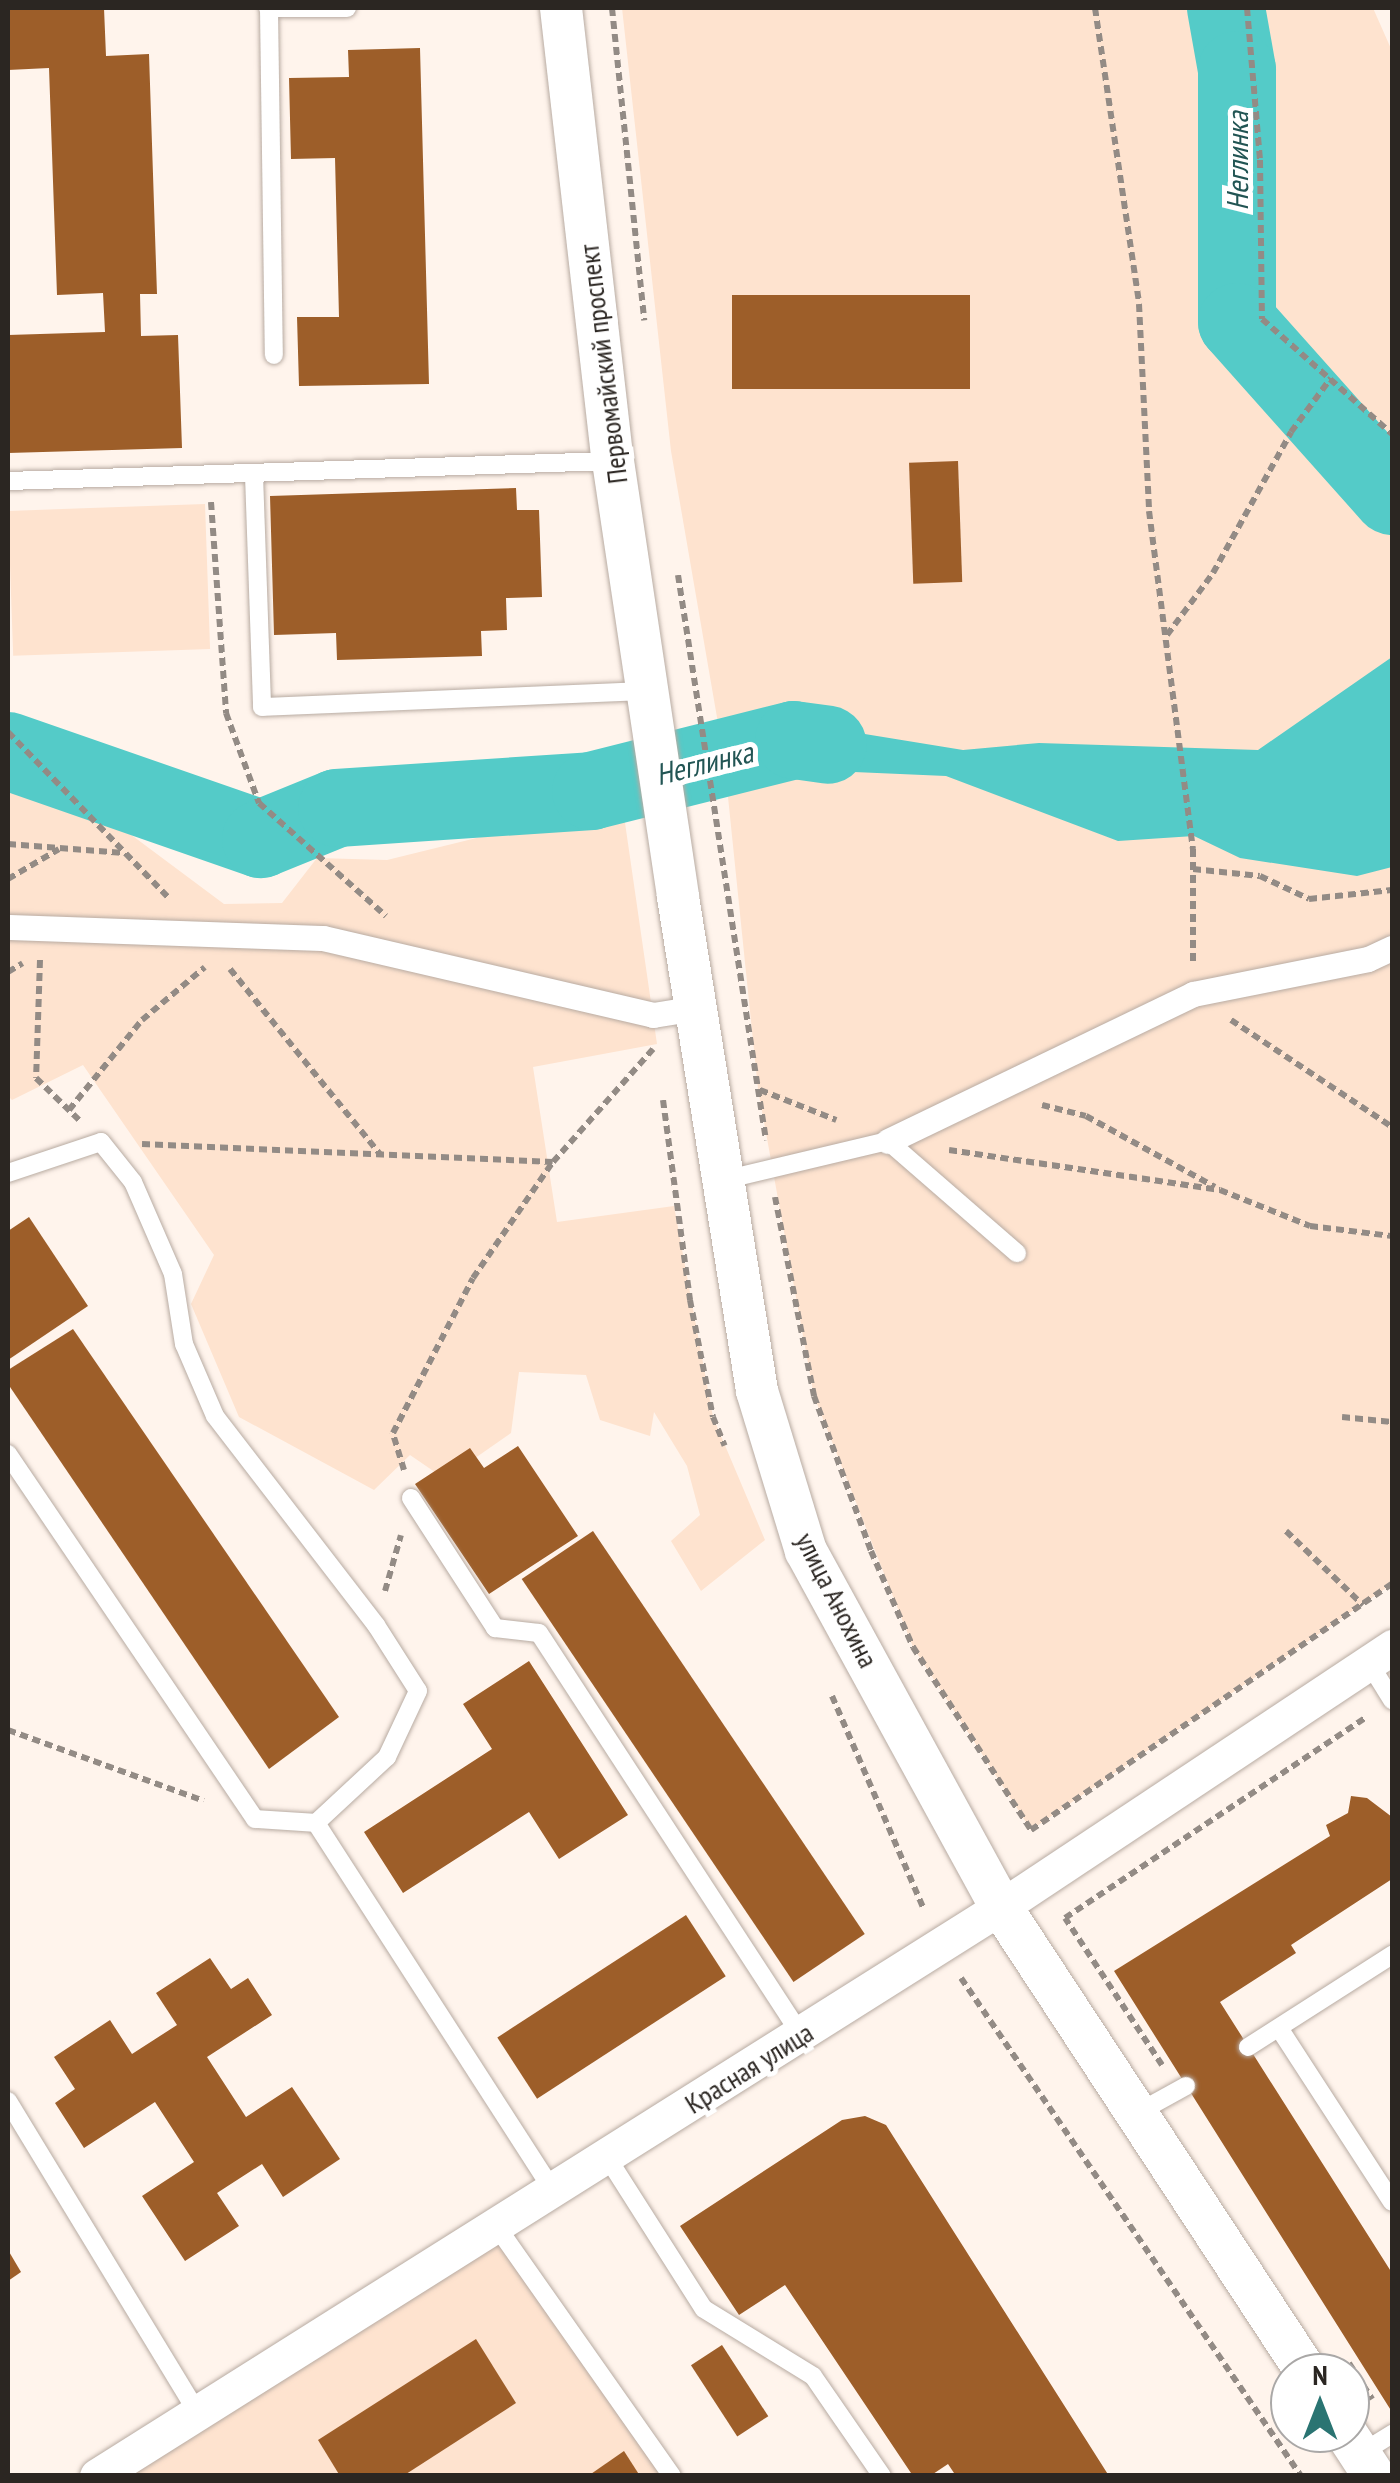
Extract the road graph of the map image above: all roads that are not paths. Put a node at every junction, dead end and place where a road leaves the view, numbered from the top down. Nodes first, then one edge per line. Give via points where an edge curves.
1 (268, 8) edge
2 (348, 8) edge
3 (561, 8) edge
4 (274, 355) dead end
5 (613, 461) junction
6 (254, 474) junction
7 (8, 482) edge
8 (650, 705) junction
9 (8, 926) edge
10 (1392, 948) edge
11 (696, 1008) junction
12 (888, 1141) junction
13 (8, 1173) edge
14 (723, 1180) junction
15 (1017, 1253) dead end
16 (8, 1454) edge
17 (411, 1498) road end
18 (1381, 1655) edge
19 (1392, 1700) edge
20 (316, 1823) junction
21 (1002, 1908) junction
22 (1392, 1955) edge
23 (1279, 2028) junction
24 (800, 2035) junction
25 (1248, 2046) dead end
26 (1186, 2086) dead end
27 (8, 2101) edge
28 (1137, 2114) junction
29 (14, 2127) edge
30 (607, 2157) junction
31 (553, 2192) junction
32 (1392, 2202) edge
33 (497, 2227) junction
34 (1294, 2353) edge
35 (198, 2413) junction
36 (97, 2476) edge
37 (672, 2476) edge
38 (882, 2476) edge

1 - 2 lane
1 - 4 lane
3 - 5 street, Первомайский проспект
5 - 6 lane
5 - 8 street, Первомайский проспект
6 - 7 lane
6 - 8 lane via 262,707
8 - 11 street, улица Анохина
9 - 11 street via 323,938 653,1015
10 - 12 street via 1368,960 1193,994
11 - 14 street, улица Анохина
12 - 14 lane
12 - 15 lane
13 - 20 lane via 102,1142 133,1182 173,1274 184,1344 215,1416 418,1690 387,1757
14 - 21 street, улица Анохина via 757,1391 806,1551
16 - 20 lane via 255,1820
17 - 24 lane via 496,1628 539,1633
18 - 19 lane
18 - 21 street, Красная улица
20 - 31 lane
21 - 24 street, Красная улица
21 - 28 street, улица Анохина
22 - 23 lane
23 - 25 lane
23 - 32 lane
24 - 30 street, Красная улица
26 - 28 lane
27 - 29 lane
28 - 34 street, улица Анохина
29 - 35 lane
30 - 31 street, Красная улица
30 - 38 lane via 704,2309 813,2376
31 - 33 street, Красная улица
33 - 35 street, Красная улица
33 - 37 lane
35 - 36 street, Красная улица

